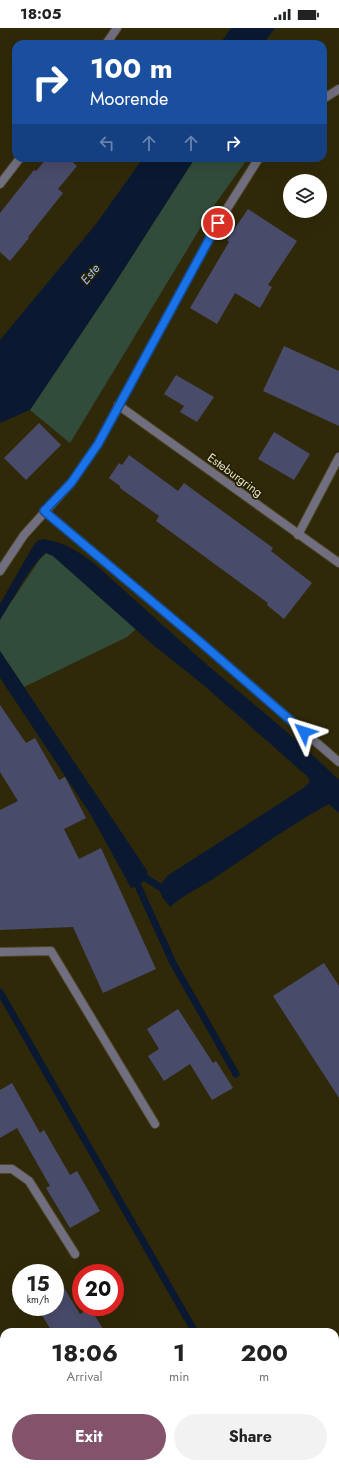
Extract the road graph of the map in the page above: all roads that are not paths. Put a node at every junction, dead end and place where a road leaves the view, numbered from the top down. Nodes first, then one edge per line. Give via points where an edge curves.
1 (117, 28) edge
2 (109, 40) edge
3 (339, 89) edge
4 (327, 96) edge
5 (17, 162) edge
6 (256, 162) edge
7 (0, 184) edge
8 (118, 405) junction
9 (339, 457) edge
10 (44, 511) junction
11 (298, 535) junction
12 (339, 563) edge
13 (0, 571) edge
14 (339, 762) edge
15 (0, 952) edge
16 (155, 1124) dead end
17 (0, 1168) edge
18 (75, 1254) dead end

1 - 2 street
3 - 4 street
5 - 7 street
6 - 8 street via 218,223
8 - 10 street via 98,444 71,483
8 - 11 street, Esteburgring
9 - 11 street
10 - 13 street
10 - 14 street
11 - 12 street, Esteburgring
15 - 16 street via 51,951
17 - 18 street via 12,1169 29,1181

